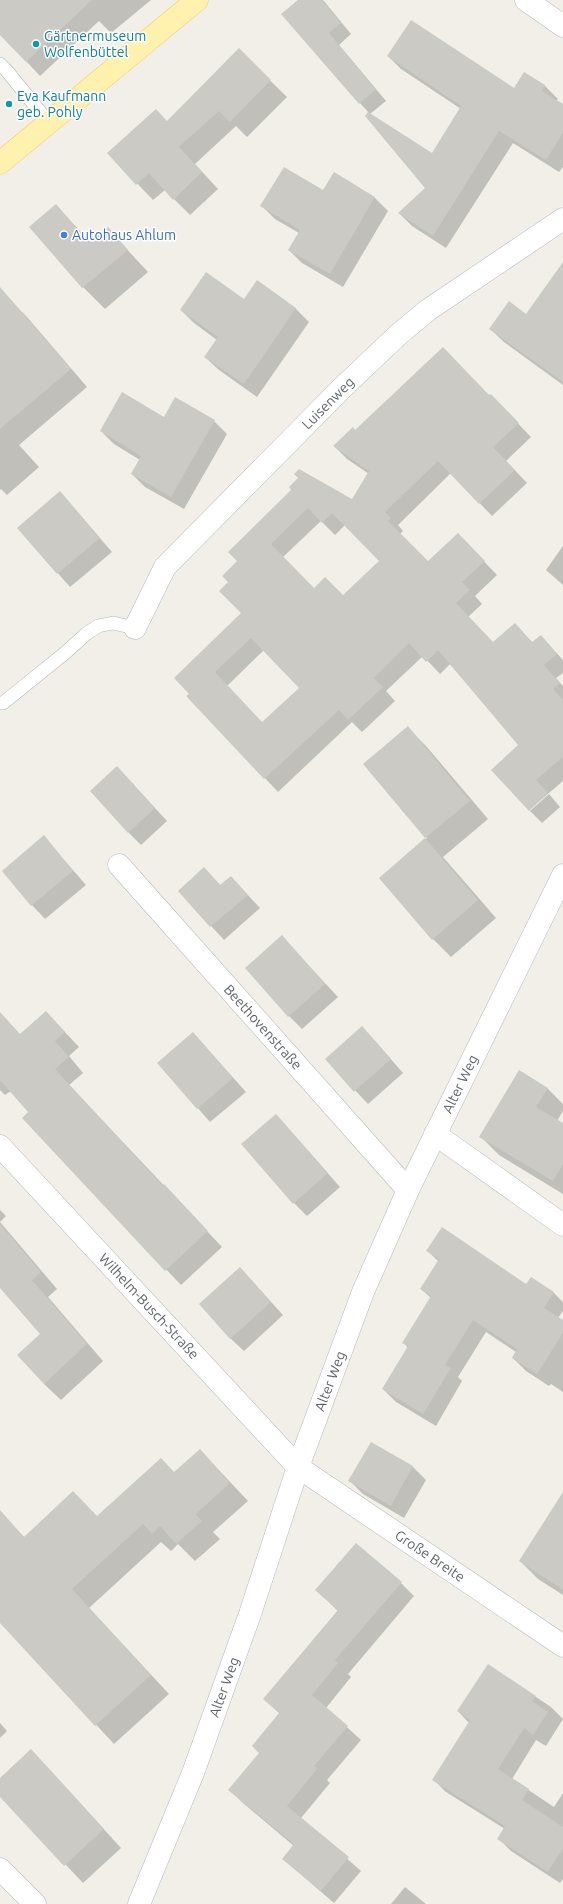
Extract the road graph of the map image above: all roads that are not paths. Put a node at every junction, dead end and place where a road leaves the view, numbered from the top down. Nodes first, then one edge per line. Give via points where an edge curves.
1 (197, 0) edge
2 (526, 0) edge
3 (563, 26) edge
4 (0, 64) edge
5 (49, 123) junction
6 (0, 163) edge
7 (563, 219) edge
8 (135, 628) joint
9 (3, 703) dead end
10 (119, 865) dead end
11 (563, 875) edge
12 (435, 1134) junction
13 (0, 1146) edge
14 (408, 1190) junction
15 (563, 1225) edge
16 (298, 1467) junction
17 (563, 1646) edge
18 (0, 1869) edge
19 (35, 1904) edge
20 (139, 1904) edge

1 - 5 main road
2 - 3 street
4 - 5 lane
5 - 6 main road
7 - 8 street, Luisenweg via 428,310 393,339 165,567
8 - 9 lane via 113,623 98,626
10 - 14 street, Beethovenstraße
11 - 12 street, Alter Weg
12 - 14 street, Alter Weg
12 - 15 street
13 - 16 street, Wilhelm-Busch-Straße
14 - 16 street, Alter Weg via 363,1292
16 - 17 street, Große Breite
16 - 20 street, Alter Weg via 250,1614 193,1772
18 - 19 street

